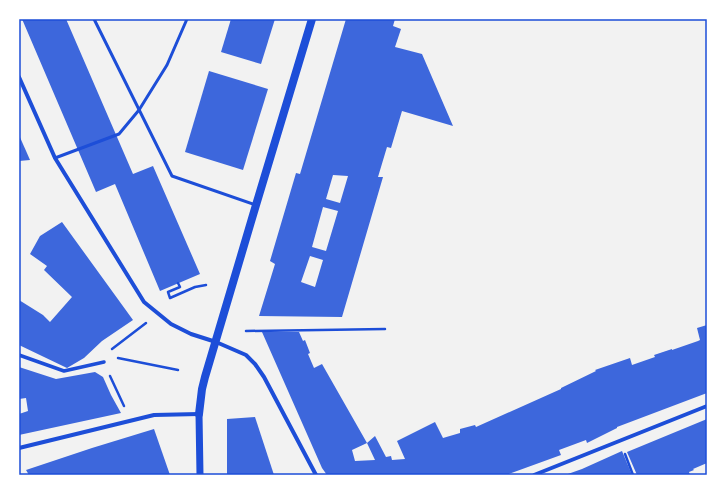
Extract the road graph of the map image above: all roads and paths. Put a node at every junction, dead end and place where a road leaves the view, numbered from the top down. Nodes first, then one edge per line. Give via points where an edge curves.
1 (94, 19) edge
2 (187, 19) edge
3 (312, 19) edge
4 (19, 77) edge
5 (139, 110) junction
6 (55, 158) junction
7 (256, 205) junction
8 (178, 283) dead end
9 (206, 285) dead end
10 (151, 319) dead end
11 (386, 329) dead end
12 (246, 331) dead end
13 (216, 342) junction
14 (108, 353) dead end
15 (19, 355) edge
16 (117, 358) dead end
17 (104, 362) joint
18 (178, 370) dead end
19 (707, 406) edge
20 (125, 407) dead end
21 (199, 414) junction
22 (619, 441) junction
23 (19, 448) edge
24 (200, 475) edge
25 (316, 475) edge
26 (534, 475) edge
27 (634, 475) edge

1 - 5 lane
2 - 5 lane via 167,65
3 - 7 main road
4 - 6 street
5 - 6 lane via 119,134
5 - 7 lane via 172,176
6 - 13 street via 144,302 171,324
7 - 13 main road
8 - 9 path via 180,287 168,292 170,298
10 - 14 path
11 - 12 path
13 - 21 main road via 202,389
13 - 25 street via 239,351 255,364
15 - 17 street via 64,371
16 - 18 path
17 - 20 path
19 - 22 street
21 - 23 street via 154,416
21 - 24 street
22 - 26 street
22 - 27 path

